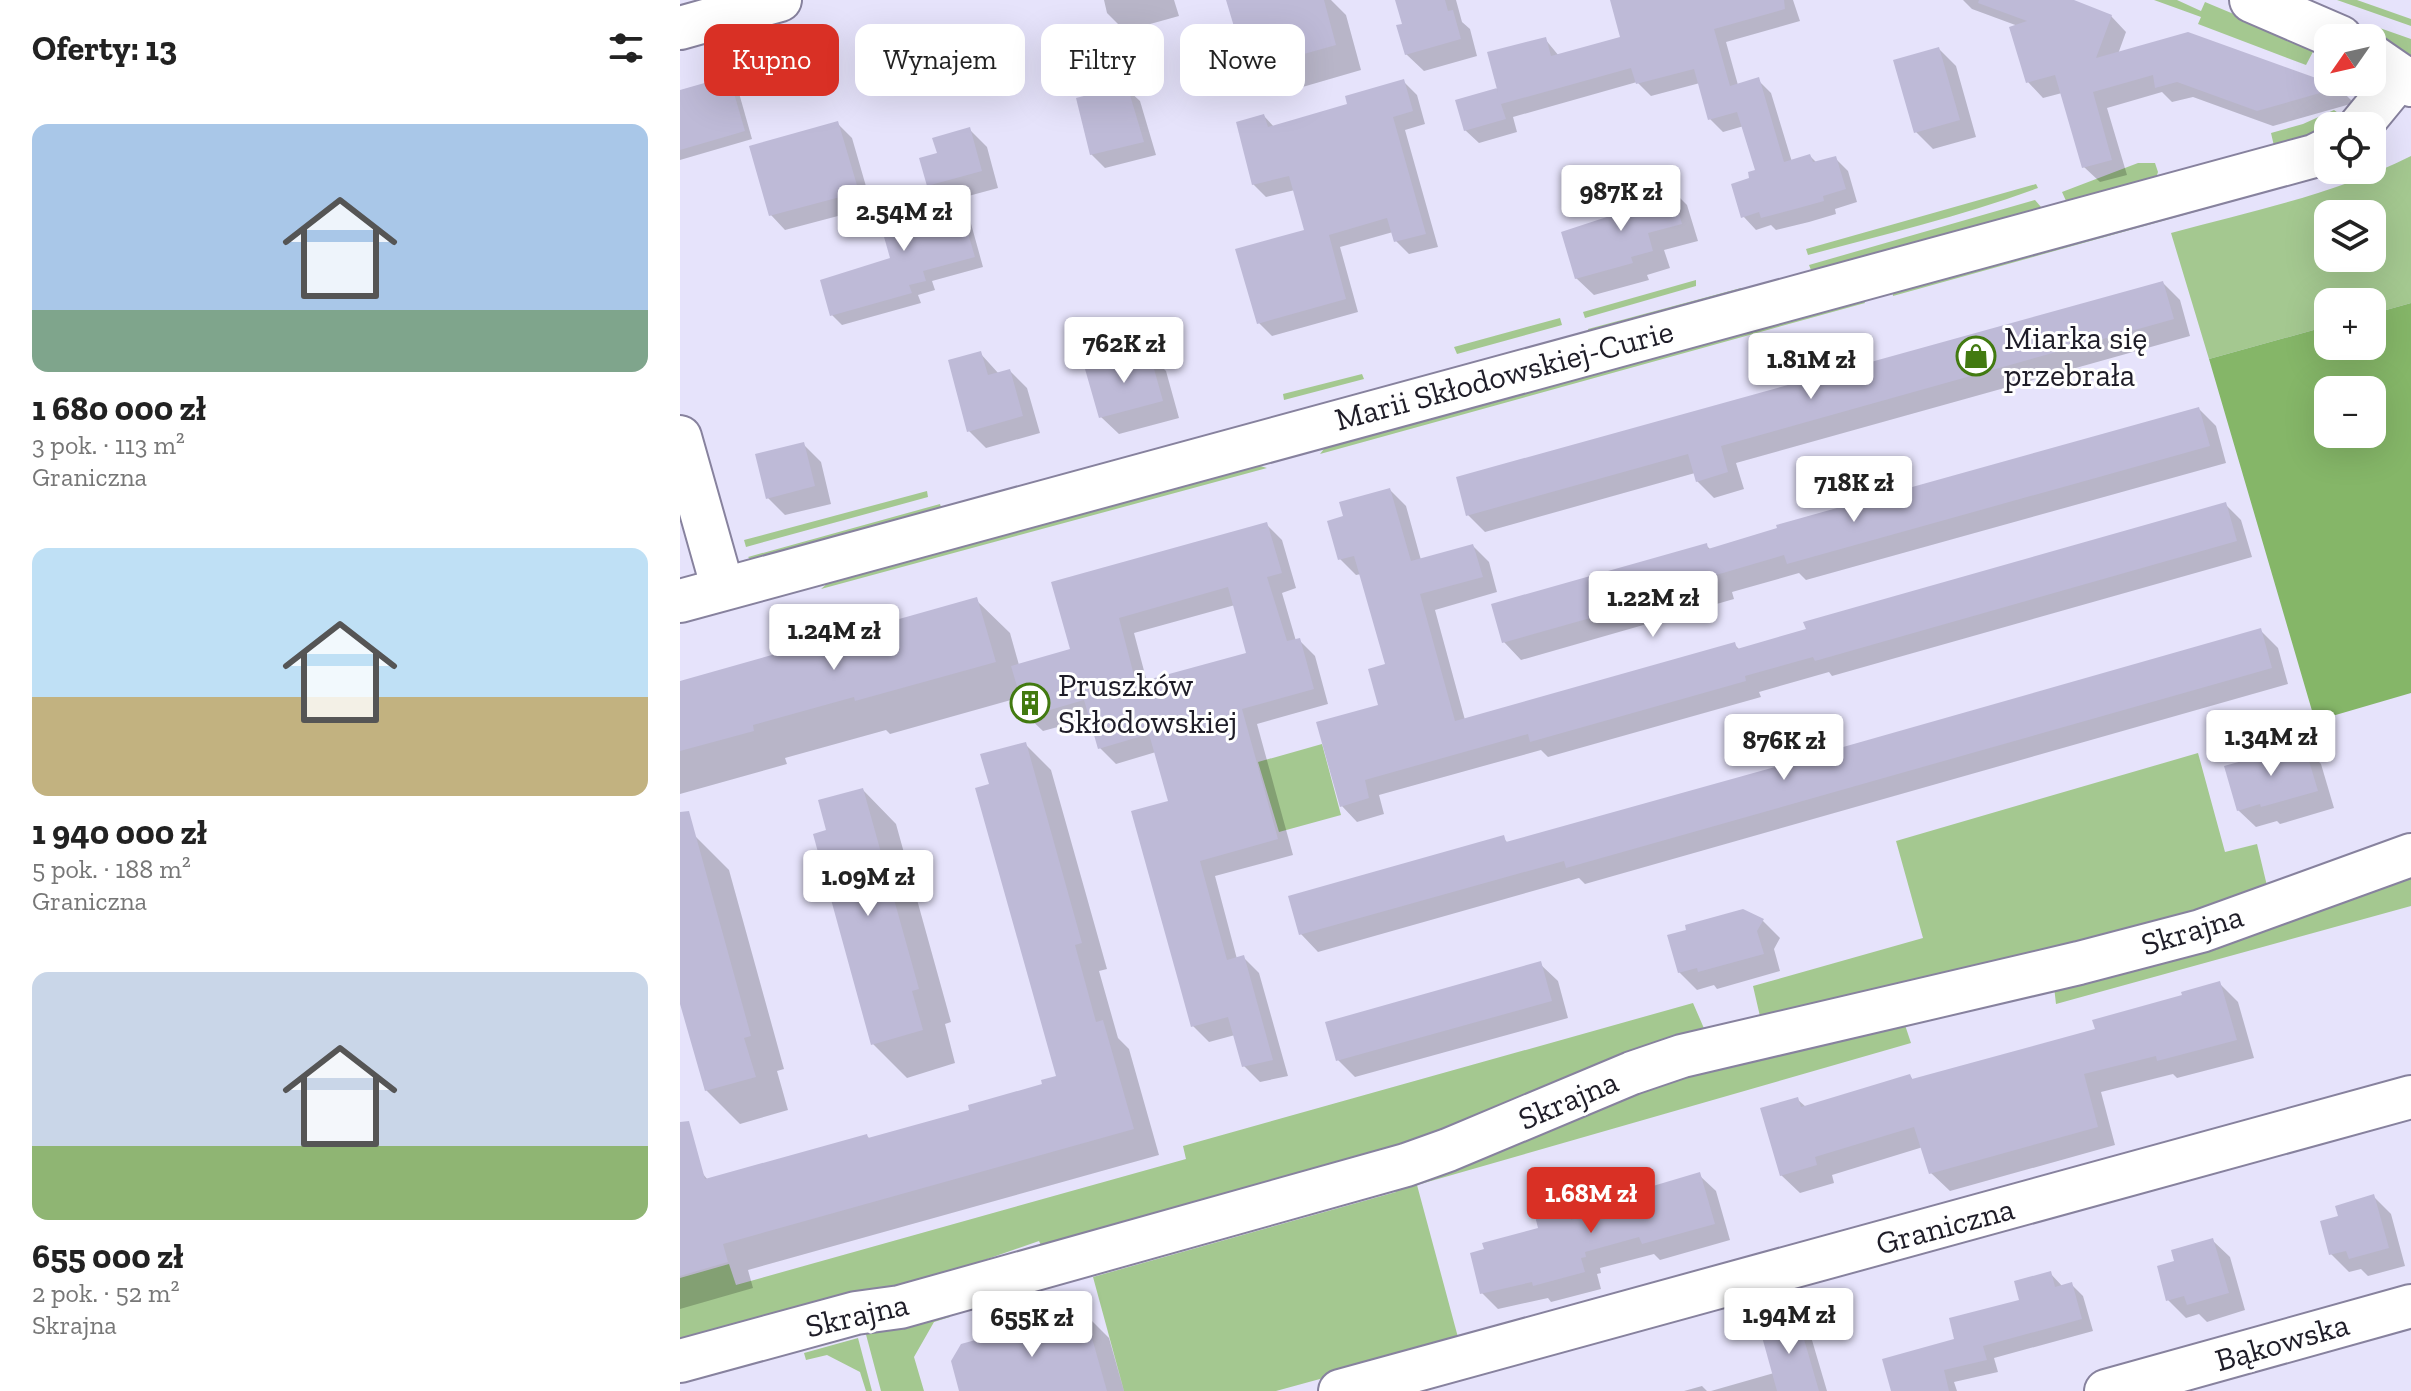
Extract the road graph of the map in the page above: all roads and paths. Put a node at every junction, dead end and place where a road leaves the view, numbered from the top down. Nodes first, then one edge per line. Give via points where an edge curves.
1 (780, 0) edge
2 (2260, 3) edge
3 (2314, 27) edge
4 (680, 28) edge
5 (2395, 72) edge
6 (2369, 112) edge
7 (2314, 156) edge
8 (680, 437) edge
9 (723, 589) junction
10 (680, 601) edge
11 (2411, 855) edge
12 (2411, 1097) edge
13 (2411, 1306) edge
14 (680, 1361) edge
15 (1340, 1391) edge
16 (2106, 1391) edge

1 - 4 street
2 - 3 street
5 - 6 street
7 - 9 street, Marii Skłodowskiej-Curie
8 - 9 street
9 - 10 street, Marii Skłodowskiej-Curie
11 - 14 street, Skrajna via 2201,931 1682,1056 1448,1150 1364,1177 900,1307 856,1313
12 - 15 street, Graniczna
13 - 16 street, Bąkowska

